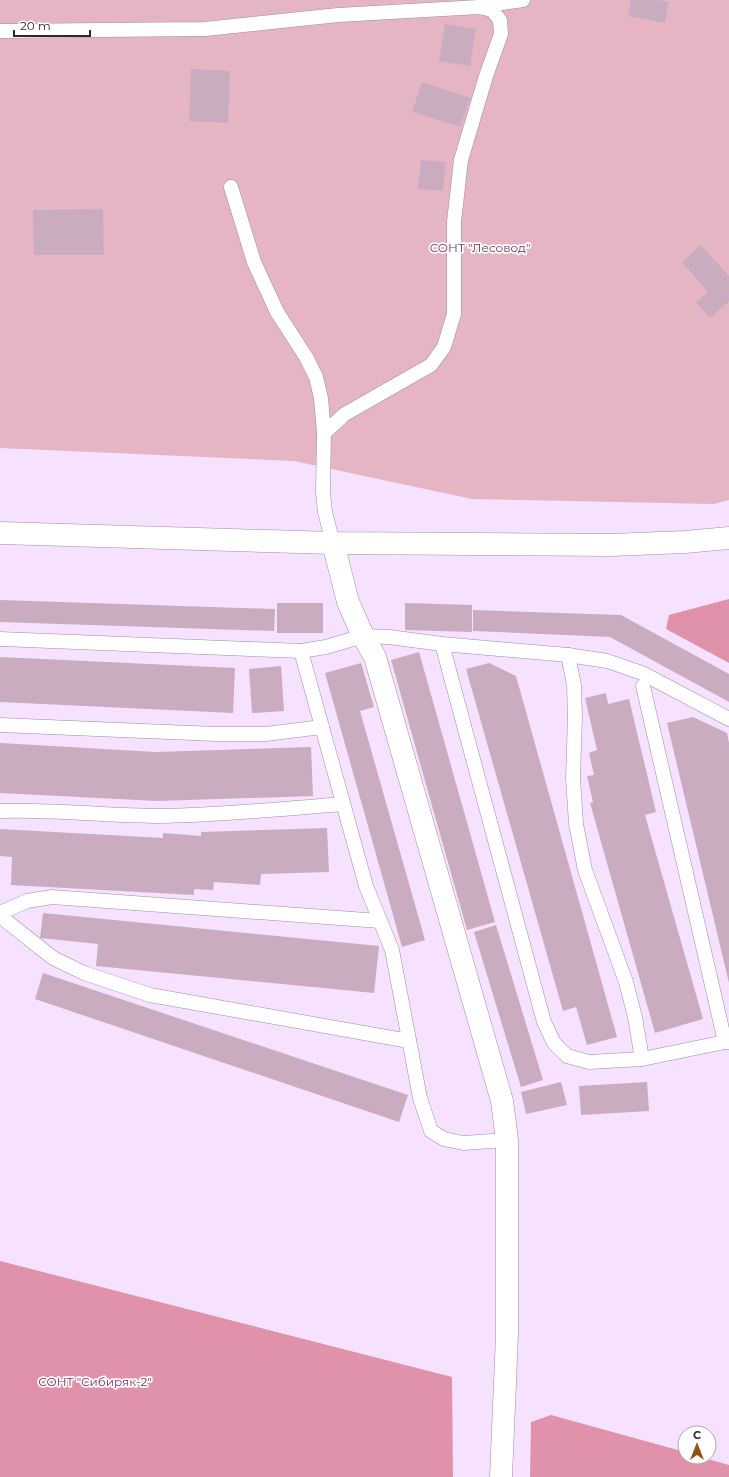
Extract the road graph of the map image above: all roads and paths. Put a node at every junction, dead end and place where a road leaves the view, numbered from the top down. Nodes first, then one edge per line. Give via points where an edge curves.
1 (524, 0) edge
2 (478, 7) junction
3 (0, 31) edge
4 (230, 187) dead end
5 (324, 433) junction
6 (0, 533) edge
7 (729, 538) edge
8 (333, 543) junction
9 (362, 636) junction
10 (0, 639) edge
11 (442, 644) junction
12 (301, 651) junction
13 (568, 655) junction
14 (643, 686) dead end
15 (729, 719) edge
16 (0, 725) edge
17 (322, 727) junction
18 (343, 804) junction
19 (0, 810) edge
20 (0, 913) edge
21 (0, 916) edge
22 (380, 921) junction
23 (409, 1041) junction
24 (727, 1042) edge
25 (642, 1059) junction
26 (507, 1140) junction
27 (501, 1477) edge

1 - 2 lane
2 - 3 lane via 338,15 206,29
2 - 5 lane via 492,10 500,20 501,34 461,160 454,222 454,314 444,347 431,365 345,414
4 - 5 lane via 254,262 277,312 316,377 322,398
5 - 8 lane via 323,492
6 - 8 street
7 - 8 street via 611,545
8 - 9 street via 348,602
9 - 11 lane
9 - 12 lane via 326,647
9 - 26 street via 375,657 384,687 502,1101
10 - 12 lane
11 - 13 lane
11 - 25 lane via 544,1022 554,1044 567,1056 589,1062
12 - 17 lane
13 - 15 lane via 607,661 642,673
13 - 25 lane via 574,685 573,778 576,824 585,870 626,982
14 - 24 lane
16 - 17 lane via 216,734 266,734
17 - 18 lane
18 - 19 lane via 160,816
18 - 22 lane via 366,886
20 - 22 lane via 27,901 52,897
21 - 23 lane via 53,958 84,973 150,995
22 - 23 lane via 392,950
23 - 26 lane via 420,1098 431,1131 444,1139 463,1143
24 - 25 lane
26 - 27 street via 507,1335

